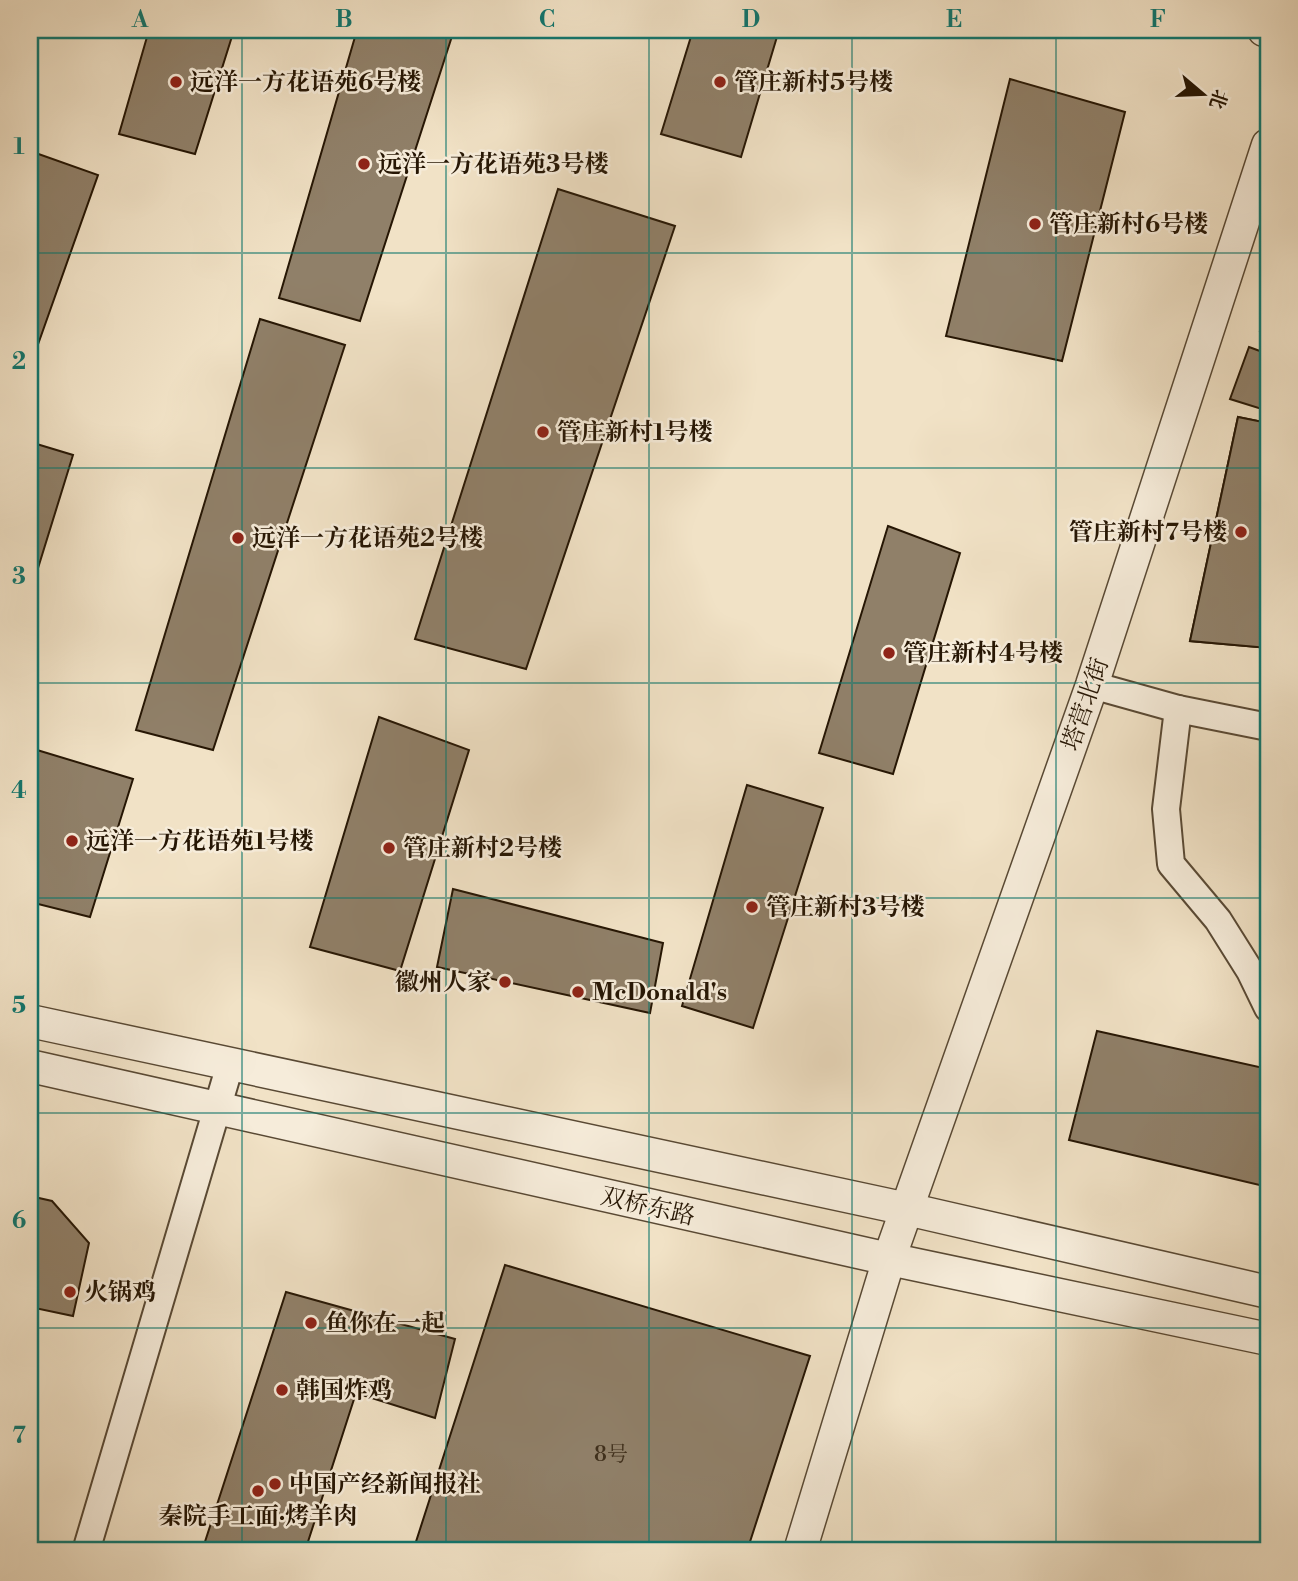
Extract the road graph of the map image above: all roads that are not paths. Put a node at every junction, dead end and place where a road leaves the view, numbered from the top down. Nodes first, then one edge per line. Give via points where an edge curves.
1 (1268, 145) edge
2 (1092, 685) junction
3 (1178, 709) junction
4 (1268, 727) edge
5 (1268, 1008) edge
6 (30, 1021) edge
7 (230, 1065) junction
8 (30, 1066) edge
9 (217, 1108) junction
10 (907, 1209) junction
11 (889, 1259) junction
12 (1268, 1292) edge
13 (1268, 1339) edge
14 (86, 1551) edge
15 (800, 1551) edge

1 - 2 street, 塔营北街
2 - 3 street
2 - 10 street, 塔营北街
3 - 4 street
3 - 5 street via 1166,809 1171,864 1218,920
6 - 7 street, 双桥东路
7 - 9 street
7 - 10 street, 双桥东路
8 - 9 street, 双桥东路
9 - 11 street, 双桥东路
9 - 14 street
10 - 11 street, 塔营北街
10 - 12 street, 双桥东路
11 - 13 street, 双桥东路
11 - 15 street, 塔营北街

